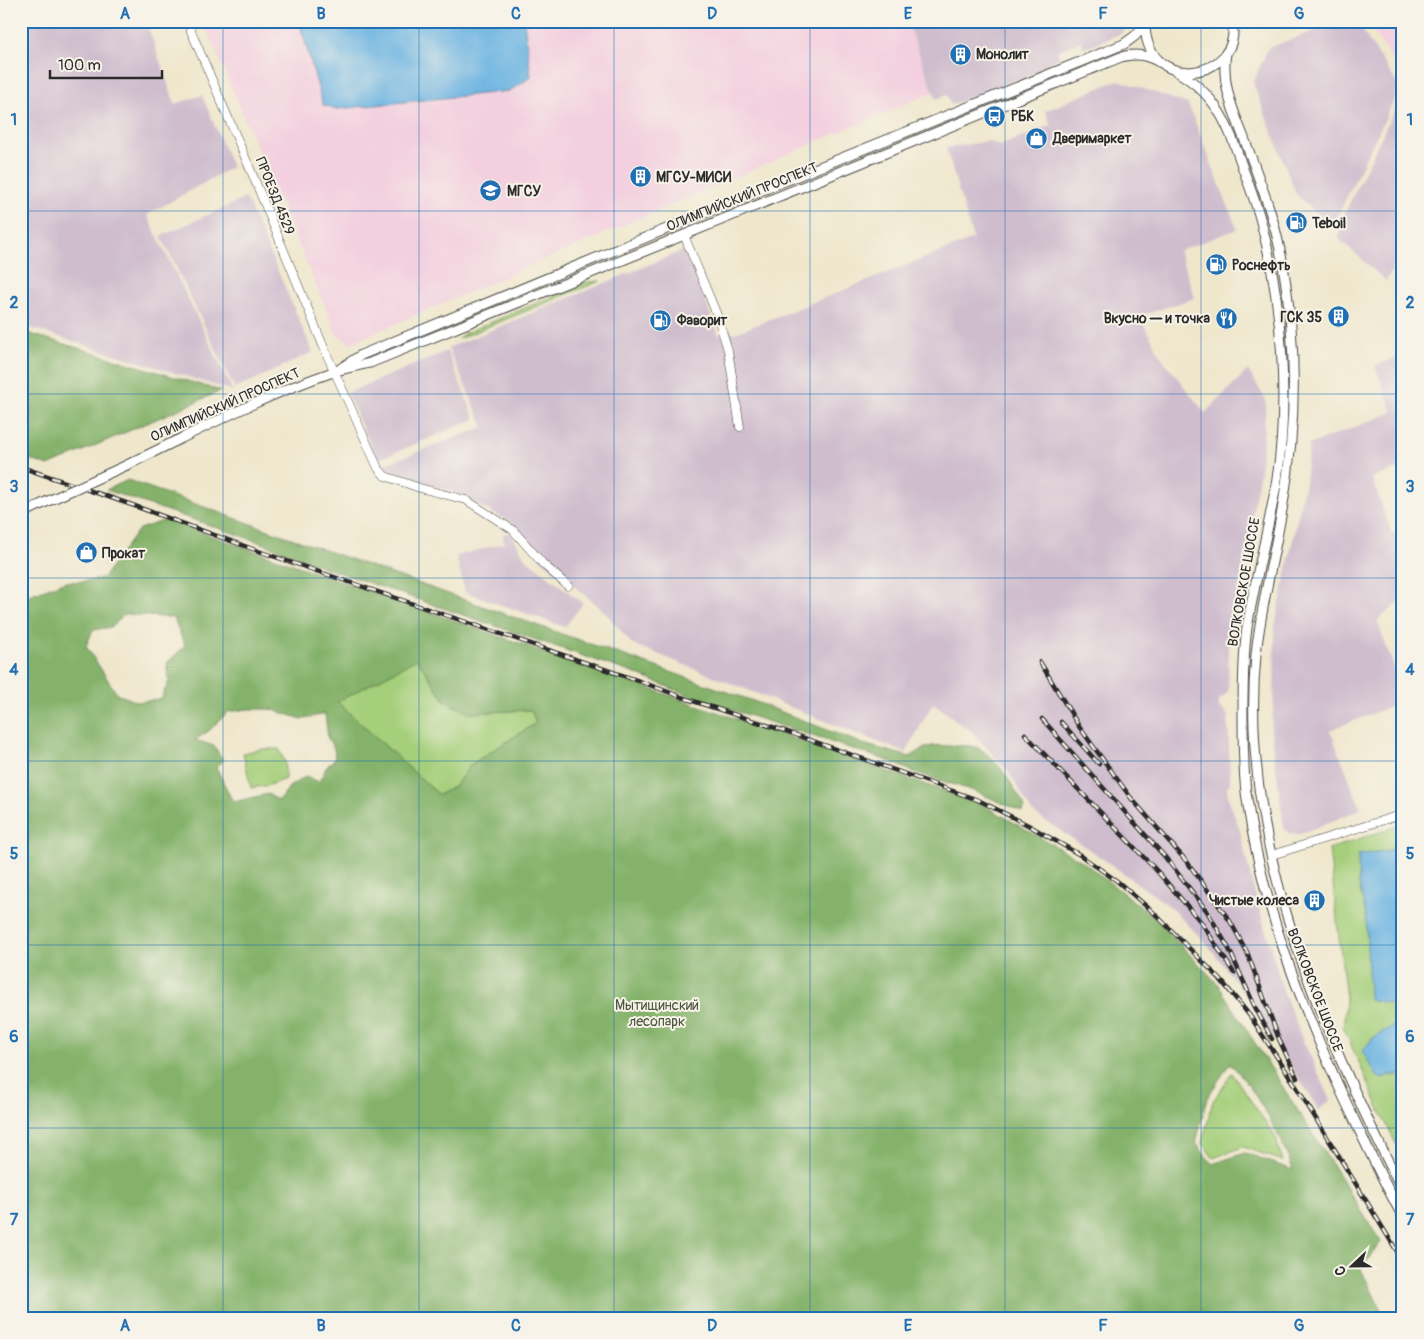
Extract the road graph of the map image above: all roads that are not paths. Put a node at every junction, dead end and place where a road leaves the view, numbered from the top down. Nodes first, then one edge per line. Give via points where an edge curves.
1 (189, 21) edge
2 (1145, 22) edge
3 (1234, 23) edge
4 (1226, 53) junction
5 (1159, 62) junction
6 (1176, 72) junction
7 (684, 235) junction
8 (334, 372) junction
9 (740, 427) dead end
10 (21, 514) edge
11 (568, 586) dead end
12 (1403, 814) edge
13 (1272, 855) junction
14 (1403, 1191) edge
15 (1403, 1218) edge

1 - 8 street, ПРОЕЗД 4529
2 - 5 main road via 1148,44
2 - 8 main road, ОЛИМПИЙСКИЙ ПРОСПЕКТ via 1136,36 1124,44 361,355
3 - 4 main road, ВОЛКОВСКОЕ ШОССЕ
4 - 6 main road via 1199,71
4 - 13 main road, ВОЛКОВСКОЕ ШОССЕ via 1224,75 1228,97 1262,187 1280,248 1293,355 1291,454 1263,605 1254,681 1255,754
5 - 6 main road, ОЛИМПИЙСКИЙ ПРОСПЕКТ
5 - 7 main road, ОЛИМПИЙСКИЙ ПРОСПЕКТ via 1142,55 1121,58
6 - 15 main road, ВОЛКОВСКОЕ ШОССЕ via 1196,84 1213,102 1232,140 1262,224 1273,278 1280,339 1280,453 1247,630 1243,673 1246,788 1254,838 1271,908 1307,1015
7 - 8 main road, ОЛИМПИЙСКИЙ ПРОСПЕКТ via 370,364
7 - 9 street via 728,350
8 - 10 main road, ОЛИМПИЙСКИЙ ПРОСПЕКТ, bridge via 233,413
8 - 11 street, ПРОЕЗД 4529 via 378,468 385,476 466,500 513,530
12 - 13 street
13 - 14 main road, ВОЛКОВСКОЕ ШОССЕ via 1294,936 1324,1022

